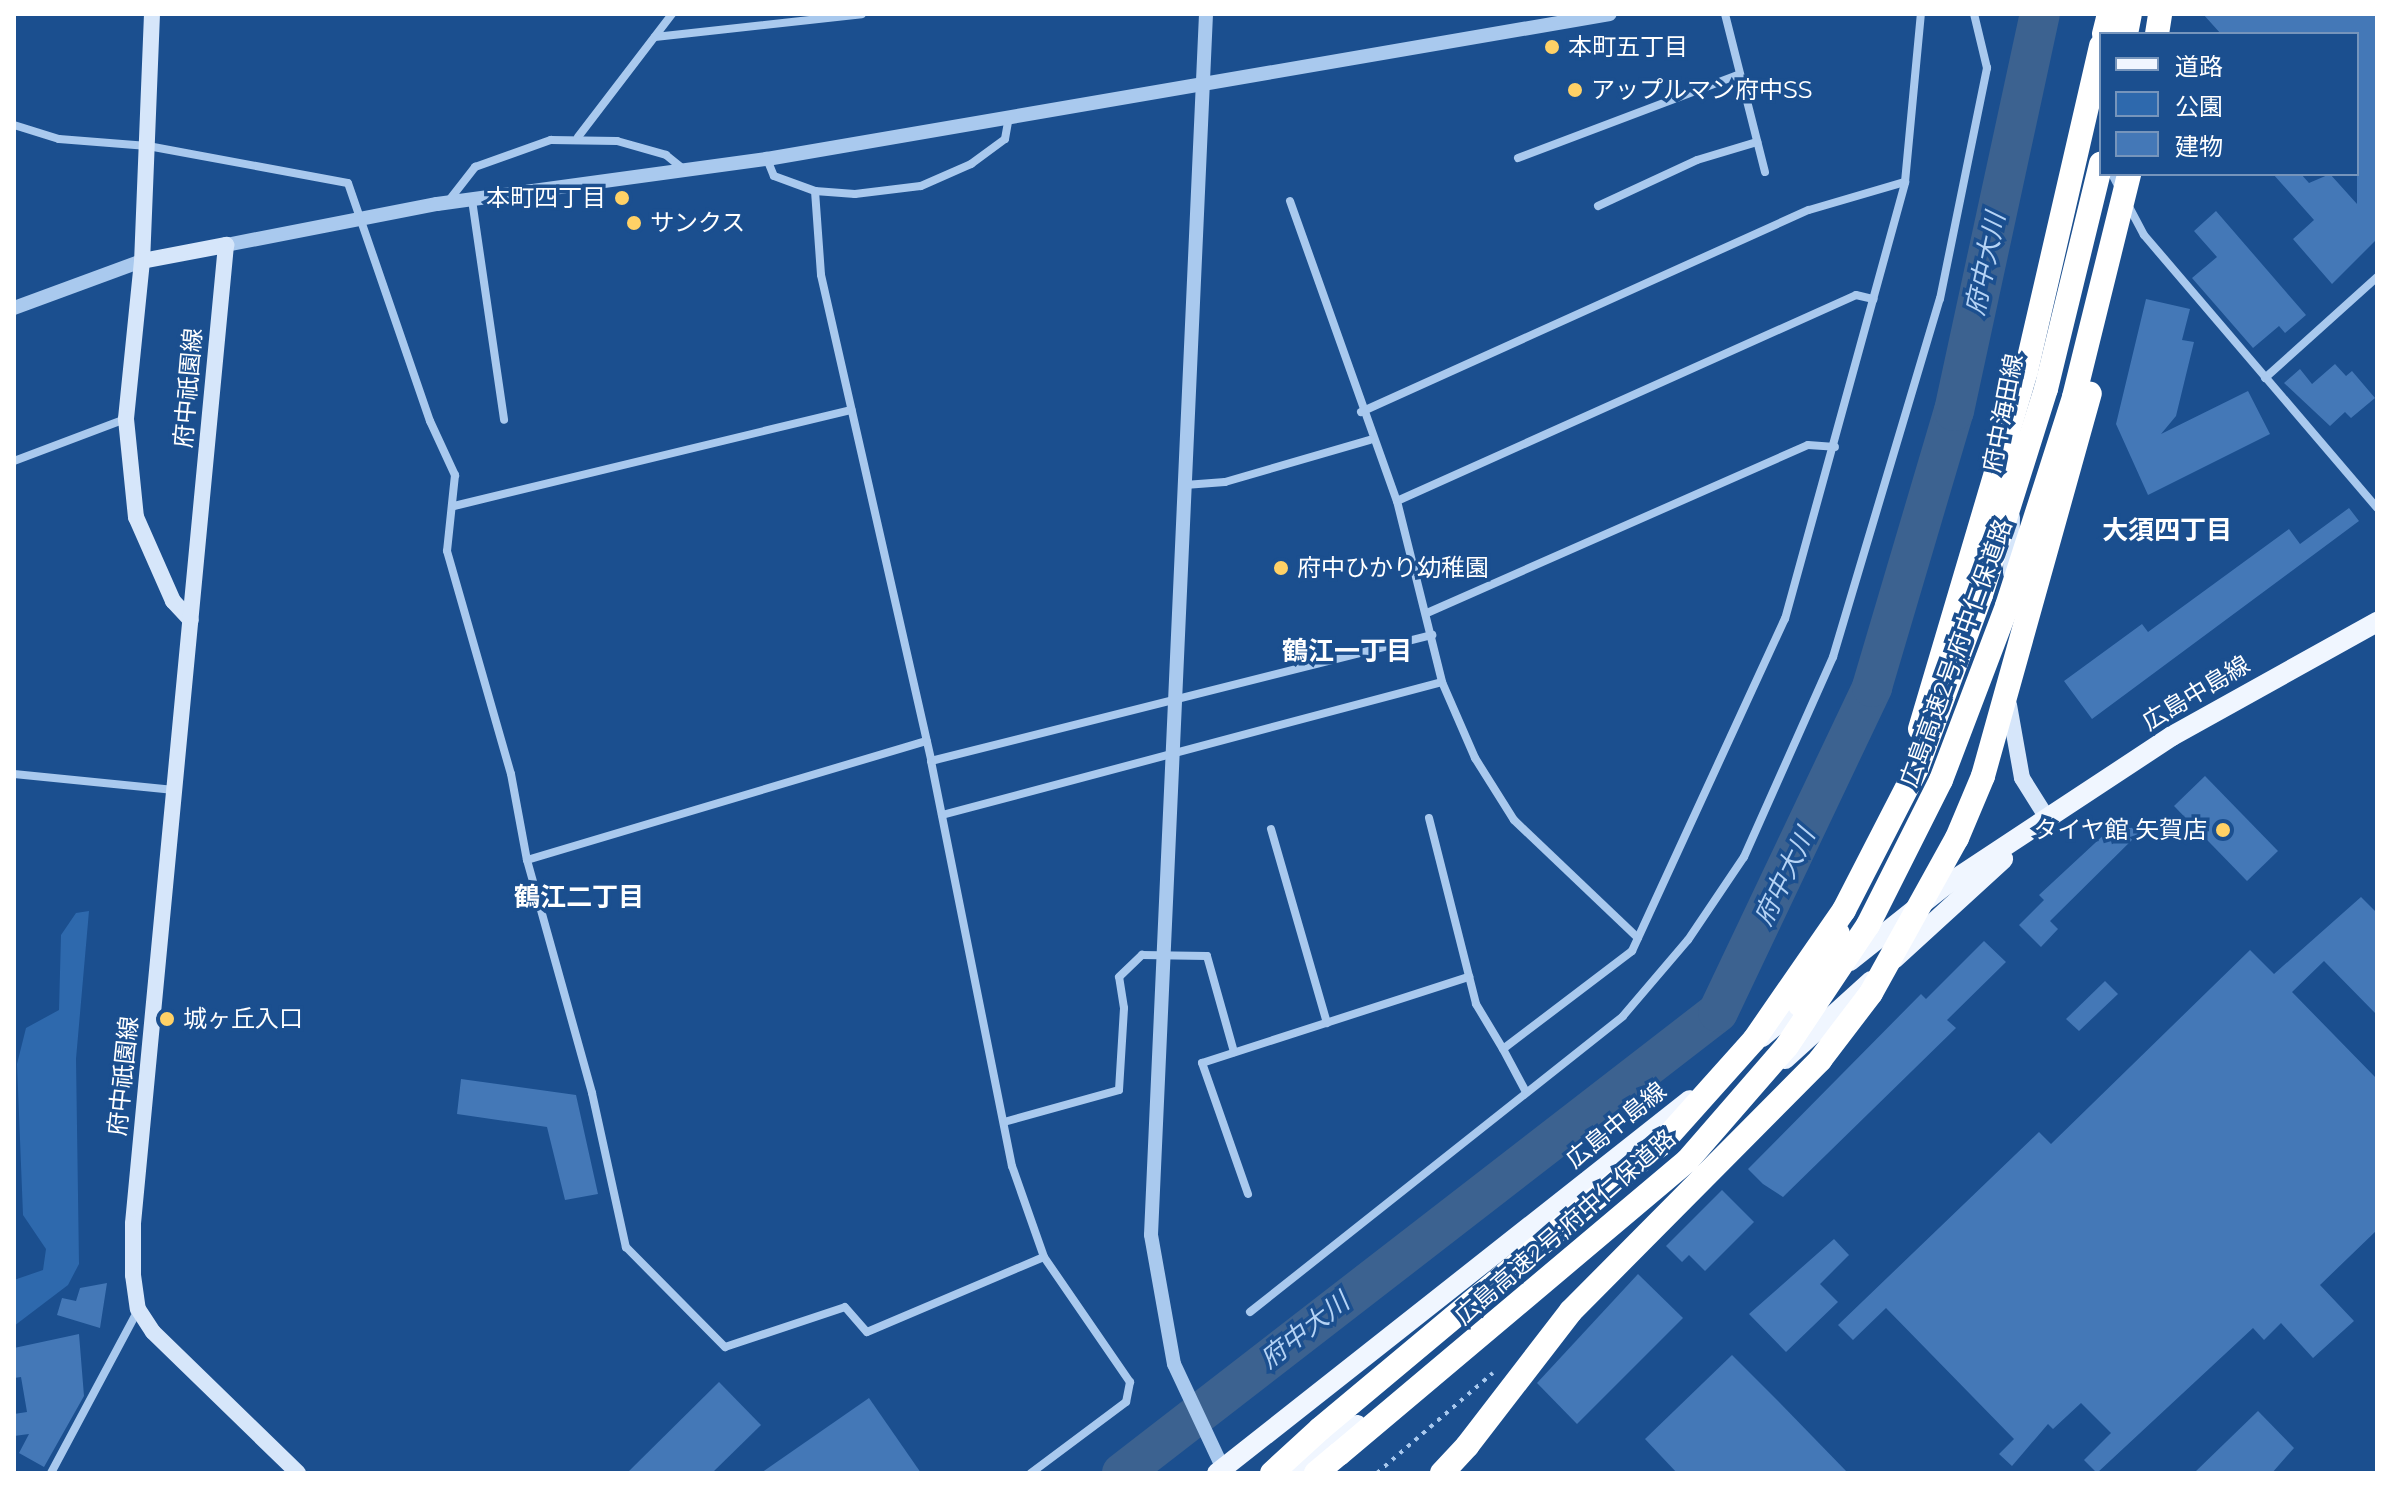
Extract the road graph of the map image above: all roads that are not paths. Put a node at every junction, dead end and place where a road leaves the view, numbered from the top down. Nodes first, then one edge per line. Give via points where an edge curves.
1 (152, 14) edge
2 (672, 14) edge
3 (862, 14) edge
4 (1206, 14) edge
5 (1610, 14) edge
6 (1725, 14) edge
7 (1921, 14) edge
8 (1974, 14) edge
9 (655, 37) junction
10 (2099, 55) edge
11 (2099, 73) edge
12 (1740, 74) junction
13 (1203, 83) junction
14 (1009, 117) junction
15 (14, 125) edge
16 (578, 137) junction
17 (1757, 142) junction
18 (148, 146) junction
19 (1518, 158) dead end
20 (767, 159) junction
21 (2099, 160) edge
22 (685, 170) junction
23 (1765, 172) dead end
24 (2113, 176) edge
25 (2129, 176) edge
26 (1905, 182) junction
27 (815, 191) junction
28 (472, 200) junction
29 (1290, 201) dead end
30 (446, 203) junction
31 (1598, 206) dead end
32 (2121, 217) junction
33 (364, 218) junction
34 (226, 245) junction
35 (142, 261) junction
36 (2377, 277) edge
37 (1874, 299) junction
38 (14, 308) edge
39 (2265, 378) junction
40 (852, 410) junction
41 (1361, 412) junction
42 (126, 419) junction
43 (504, 420) dead end
44 (1370, 440) junction
45 (1835, 447) junction
46 (14, 461) edge
47 (1185, 485) junction
48 (1397, 501) junction
49 (454, 506) junction
50 (2377, 508) edge
51 (1427, 613) junction
52 (191, 620) junction
53 (2377, 622) edge
54 (1432, 635) junction
55 (1442, 682) junction
56 (1175, 700) junction
57 (927, 741) junction
58 (1172, 753) junction
59 (931, 761) junction
60 (14, 774) edge
61 (174, 790) junction
62 (942, 815) junction
63 (1429, 818) dead end
64 (2047, 818) junction
65 (1271, 829) dead end
66 (527, 860) junction
67 (1638, 938) junction
68 (1163, 954) junction
69 (1469, 977) junction
70 (1800, 1005) junction
71 (1327, 1023) junction
72 (1503, 1049) junction
73 (1234, 1052) junction
74 (1526, 1092) junction
75 (1004, 1122) junction
76 (1248, 1194) dead end
77 (1044, 1257) junction
78 (138, 1309) junction
79 (1250, 1312) dead end
80 (1221, 1472) edge
81 (51, 1473) edge
82 (298, 1473) edge
83 (1031, 1473) edge
84 (1272, 1473) edge
85 (1293, 1473) edge
86 (1316, 1473) edge
87 (1442, 1473) edge

1 - 18 main road
2 - 9 street
3 - 9 street
4 - 13 street
5 - 13 street
6 - 12 street
7 - 26 street
8 - 74 street via 1987,68 1940,299 1833,657 1744,857 1688,940 1623,1016
9 - 16 street
10 - 70 highway via 2026,371 1915,745 1844,922
11 - 64 main road, 府中海田線 via 2012,489 2010,726 2022,778
12 - 17 street
12 - 19 street
13 - 14 street
13 - 47 street
14 - 20 street
14 - 27 street via 1005,139 971,164 921,186 855,194
15 - 18 street via 59,139
16 - 22 street via 666,155
16 - 30 street via 475,167
17 - 23 street
17 - 31 street via 1697,160
18 - 33 street via 348,183
18 - 35 main road
20 - 22 street
20 - 27 street via 774,176
21 - 84 highway, 広島高速2号;府中仁保道路, bridge via 2050,374 1981,595 1917,768 1844,910 1754,1040 1660,1145
22 - 28 street
24 - 39 street via 2144,235
25 - 32 highway, 広島高速2号;府中仁保道路, bridge
26 - 37 street
26 - 41 street via 1809,210
27 - 40 street via 821,275
28 - 30 street
28 - 43 street
29 - 41 street
30 - 33 street
32 - 86 highway, 広島高速2号;府中仁保道路, bridge via 2074,397 1976,694 1909,849 1844,963 1787,1046 1687,1161
32 - 87 highway, bridge via 2101,346 2068,487 1983,776 1957,838 1849,1025 1571,1311
33 - 34 street
33 - 49 street via 430,421 455,475
34 - 35 main road
34 - 52 main road, 府中祇園線
35 - 38 street
35 - 42 main road
36 - 39 street
37 - 45 street
37 - 48 street via 1856,295
39 - 50 street
40 - 49 street
40 - 57 street
41 - 44 street
42 - 46 street
42 - 52 main road via 136,517 173,601
44 - 47 street via 1225,482
44 - 48 street
45 - 51 street via 1808,445
45 - 67 street via 1785,619
47 - 56 street
48 - 51 street
49 - 66 street via 447,551 511,774
51 - 54 street
52 - 61 main road, 府中祇園線
53 - 64 main road, 広島中島線 via 2172,736
54 - 55 street
54 - 56 street
55 - 58 street
55 - 67 street via 1475,758 1514,820
56 - 58 street
56 - 59 street
57 - 59 street
57 - 66 street
58 - 62 street
58 - 68 street
59 - 62 street
60 - 61 street
61 - 78 main road, 府中祇園線 via 133,1224
62 - 75 street
63 - 69 street
64 - 70 main road, 広島中島線 via 1892,924
64 - 85 main road, 広島中島線 via 1520,1304
65 - 71 street
66 - 77 street via 592,1093 626,1247 725,1347 845,1307 867,1332
67 - 72 street via 1632,951
68 - 73 street via 1207,956
68 - 75 street via 1129,962 1119,977 1124,1008 1119,1090
68 - 80 street via 1151,1235 1174,1365
69 - 71 street
69 - 72 street via 1476,1004
70 - 80 main road, 広島中島線 via 1671,1116
71 - 73 street
72 - 74 street
73 - 76 street via 1202,1063
74 - 79 street
75 - 77 street
77 - 83 street via 1130,1382 1126,1402
78 - 81 street
78 - 82 main road via 153,1332

